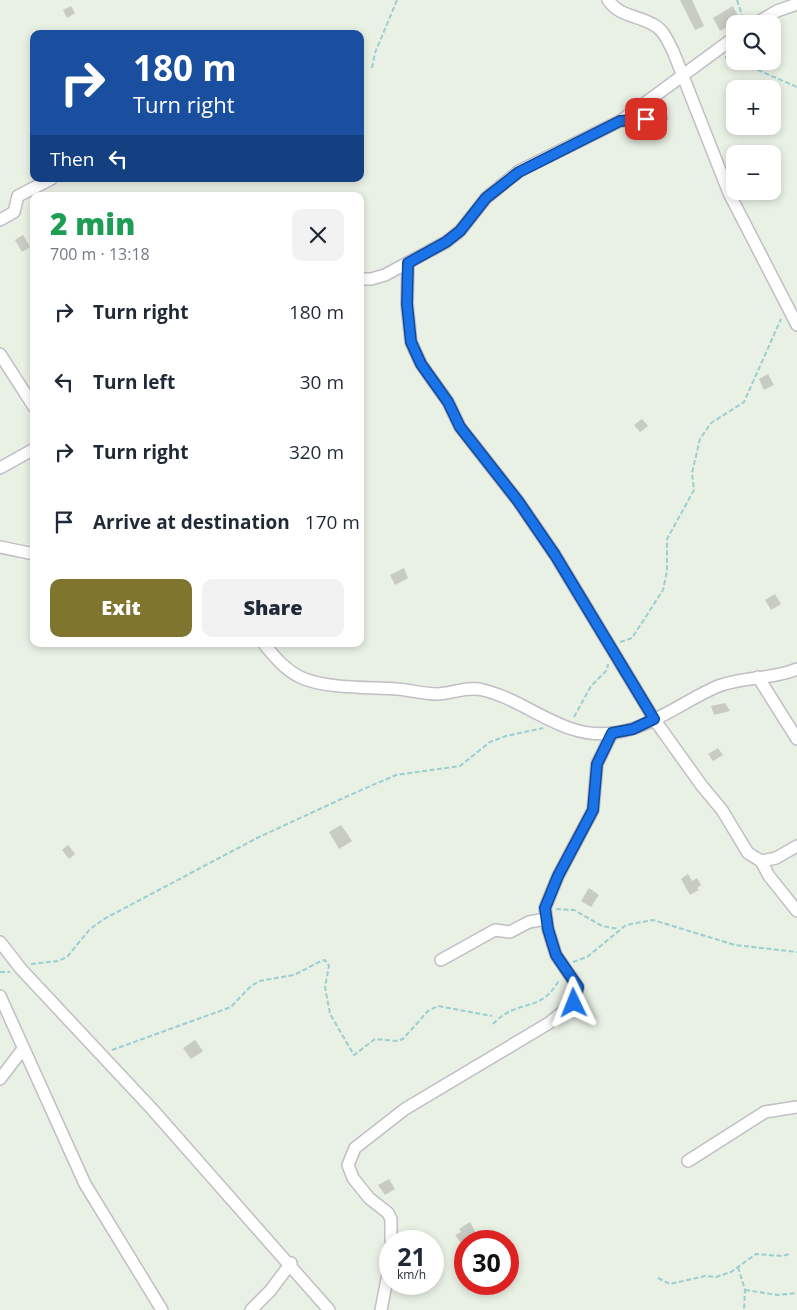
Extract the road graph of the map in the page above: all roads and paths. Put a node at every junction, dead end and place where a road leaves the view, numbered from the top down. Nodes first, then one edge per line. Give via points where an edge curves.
1 (398, 0) edge
2 (608, 0) edge
3 (737, 0) edge
4 (797, 4) edge
5 (742, 15) edge
6 (770, 15) edge
7 (726, 44) edge
8 (372, 68) dead end
9 (758, 70) edge
10 (682, 77) junction
11 (797, 87) edge
12 (662, 118) dead end
13 (620, 121) junction
14 (45, 182) edge
15 (0, 220) edge
16 (408, 263) junction
17 (364, 278) edge
18 (787, 306) junction
19 (797, 325) edge
20 (0, 354) edge
21 (30, 402) edge
22 (30, 451) edge
23 (0, 468) edge
24 (0, 547) edge
25 (30, 553) edge
26 (266, 647) edge
27 (612, 647) junction
28 (797, 668) edge
29 (758, 677) junction
30 (654, 719) junction
31 (563, 727) junction
32 (612, 733) junction
33 (797, 739) edge
34 (797, 846) edge
35 (760, 861) junction
36 (797, 911) edge
37 (546, 914) junction
38 (619, 929) junction
39 (0, 942) edge
40 (797, 952) edge
41 (441, 960) dead end
42 (22, 969) junction
43 (566, 969) junction
44 (0, 996) edge
45 (492, 1016) dead end
46 (493, 1024) dead end
47 (23, 1049) junction
48 (105, 1057) junction
49 (0, 1079) edge
50 (797, 1107) edge
51 (688, 1161) dead end
52 (391, 1230) edge
53 (790, 1254) dead end
54 (291, 1263) junction
55 (738, 1268) junction
56 (658, 1278) dead end
57 (745, 1290) junction
58 (797, 1293) edge
59 (384, 1295) edge
60 (162, 1310) edge
61 (251, 1310) edge
62 (330, 1310) edge
63 (381, 1310) edge
64 (744, 1310) edge

1 - 8 path via 375,53
2 - 10 street via 620,12 661,30
3 - 5 path
4 - 6 street
7 - 10 street
9 - 11 path
10 - 13 street
10 - 18 street via 728,193
12 - 13 street
13 - 16 street via 519,172 486,198 460,231
14 - 15 street via 18,196 14,212
16 - 17 street via 371,279
16 - 27 street via 407,304 411,342 421,364 448,402 460,427 555,555
18 - 19 street
18 - 27 path via 744,402 712,423 700,439 692,473 694,490 667,539 663,590 632,638
20 - 21 street
22 - 23 street
24 - 25 street
26 - 31 street via 281,666 301,678 324,684 434,694 481,689
27 - 30 street
27 - 31 path via 608,652 607,670 591,686
28 - 29 street via 783,674
29 - 30 street via 716,687
29 - 33 street
30 - 32 street via 633,729
30 - 35 street via 722,810 748,853
31 - 32 street via 588,734
31 - 42 path via 506,736 490,742 460,766 396,776 350,795 257,838 104,919 90,929 67,957 30,964
32 - 37 street via 597,764 593,810 558,876
34 - 35 street via 776,858
35 - 36 street
37 - 38 path via 574,910 602,926
37 - 41 street via 510,932 495,930
37 - 43 street via 556,955
38 - 40 path via 632,923 656,920 685,932 735,945
38 - 43 path via 594,953
39 - 42 street
42 - 48 street
43 - 46 path via 544,1000 511,1010
43 - 52 street via 578,987 574,1003 549,1023 405,1109 355,1148 348,1165 353,1178 369,1198 388,1213
44 - 47 street
45 - 48 path via 438,1006 428,1011 403,1040 375,1039 354,1055 330,1014 325,987 329,966 321,960 294,976 259,981 231,1007 114,1049
47 - 49 street
47 - 60 street via 85,1184
48 - 54 street
50 - 51 street via 765,1112
53 - 55 path via 756,1254
54 - 61 street via 270,1292
54 - 62 street
55 - 56 path via 722,1276 705,1276 676,1284
55 - 57 path
57 - 58 path via 778,1295
57 - 64 path
59 - 63 street

